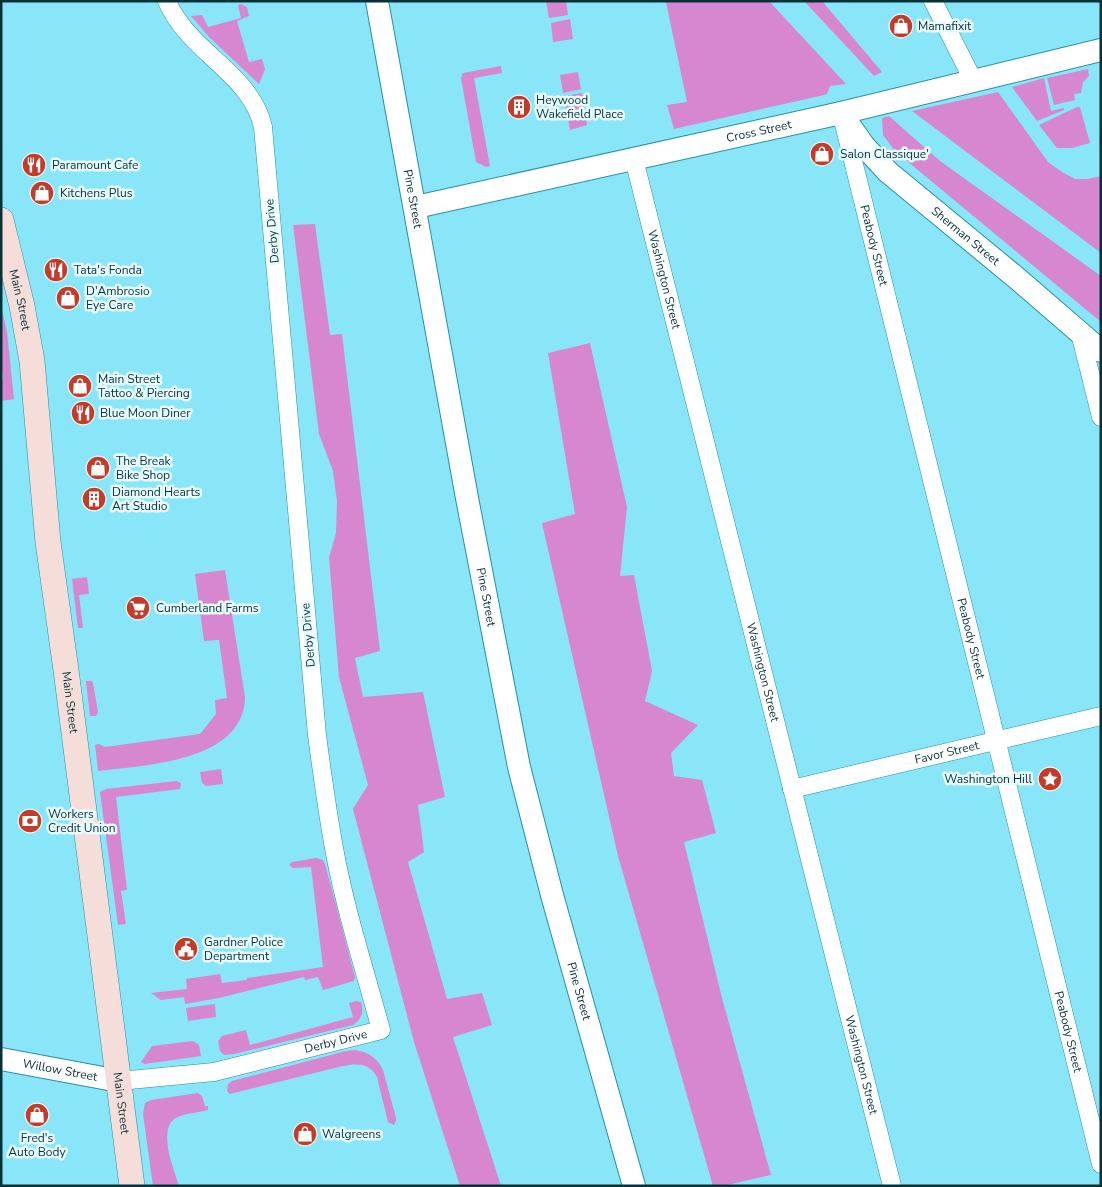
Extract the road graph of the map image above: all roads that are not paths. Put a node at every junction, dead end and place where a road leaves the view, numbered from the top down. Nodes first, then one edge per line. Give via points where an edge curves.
1 (167, 1) edge
2 (377, 1) edge
3 (933, 1) edge
4 (1101, 50) edge
5 (972, 80) junction
6 (841, 113) junction
7 (634, 159) junction
8 (416, 207) junction
9 (1, 220) edge
10 (1080, 334) junction
11 (1101, 351) edge
12 (1101, 417) edge
13 (1101, 716) edge
14 (996, 741) junction
15 (792, 789) junction
16 (1, 1059) edge
17 (119, 1081) junction
18 (1101, 1164) edge
19 (132, 1186) edge
20 (634, 1186) edge
21 (892, 1186) edge

1 - 17 street, Derby Drive via 181,28 252,99 263,127 317,734 334,848 381,1030 214,1072
2 - 8 street, Pine Street
3 - 5 street
4 - 5 street, Cross Street
5 - 6 street, Cross Street
6 - 7 street, Cross Street
6 - 10 street, Sherman Street via 864,146 888,172
6 - 14 street, Peabody Street
7 - 8 street, Cross Street
7 - 15 street, Washington Street
8 - 20 street, Pine Street via 467,498 520,767 552,895
9 - 17 main road, Main Street via 31,353 48,542
10 - 11 street, Sherman Street
10 - 12 street
13 - 14 street, Favor Street
14 - 15 street, Favor Street
14 - 18 street, Peabody Street
15 - 21 street, Washington Street
16 - 17 street, Willow Street
17 - 19 main road, Main Street

